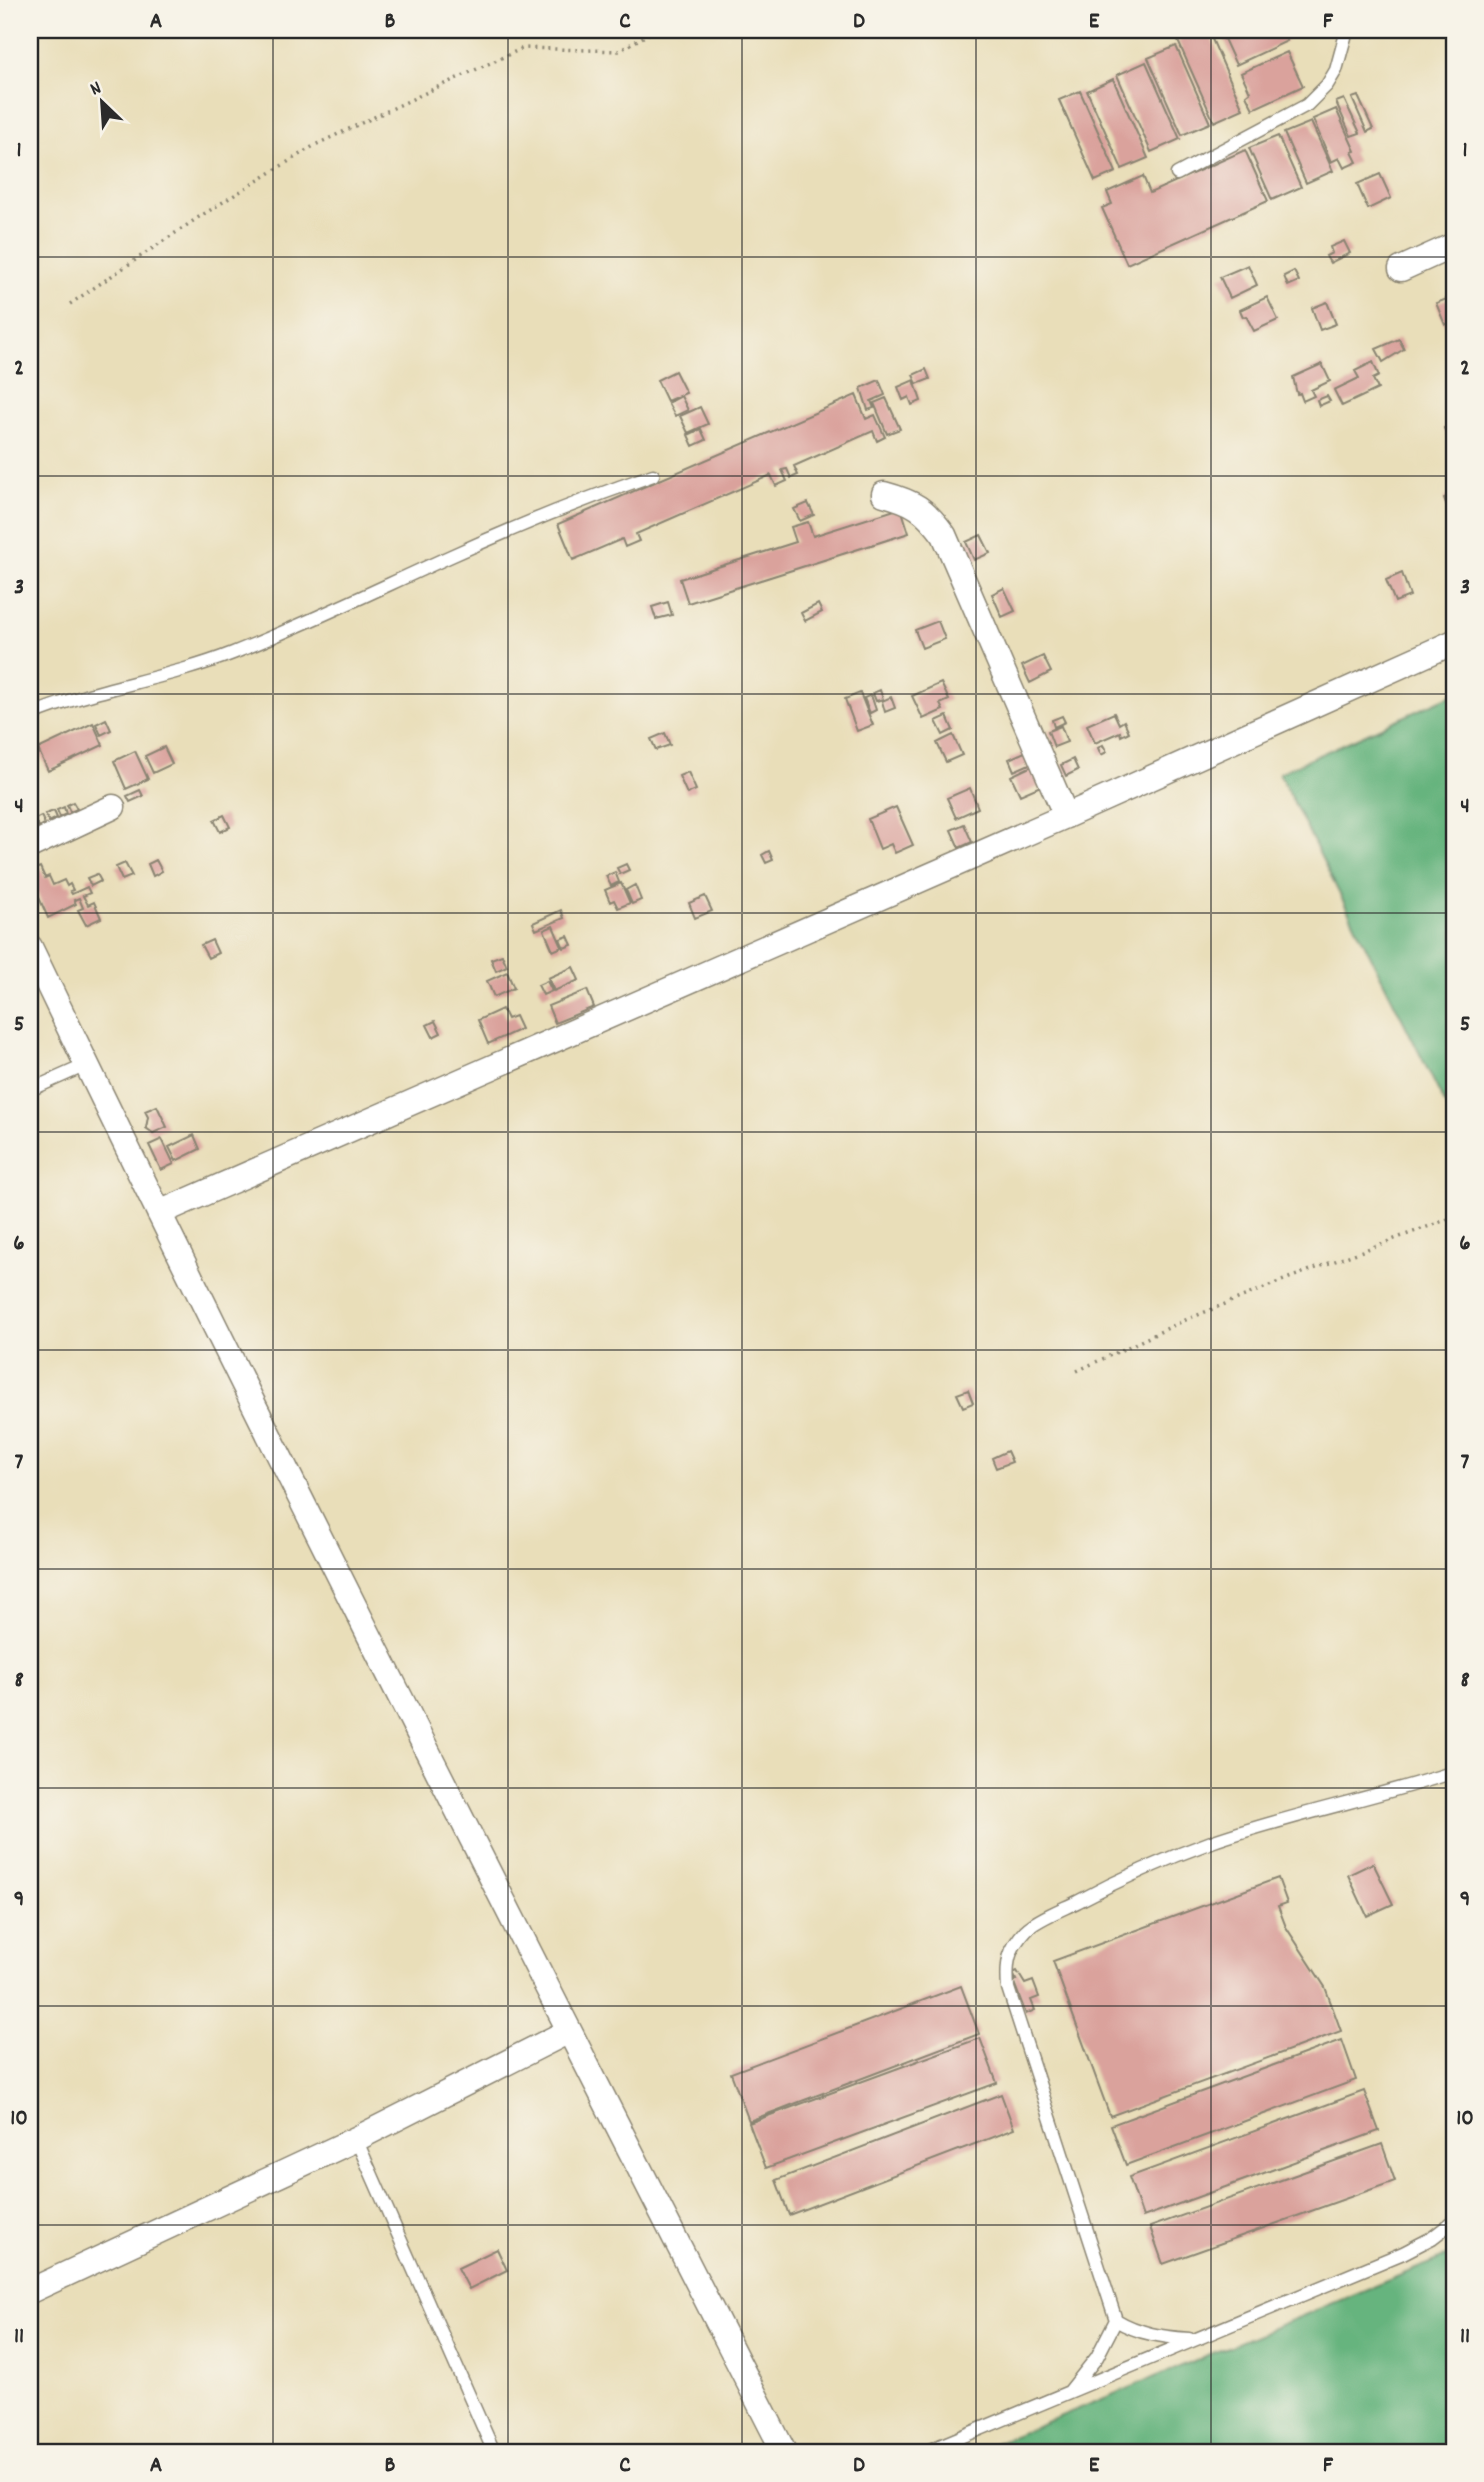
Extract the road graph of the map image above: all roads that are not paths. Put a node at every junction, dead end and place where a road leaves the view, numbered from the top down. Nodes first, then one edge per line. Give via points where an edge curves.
1 (1347, 30) edge
2 (1177, 174) dead end
3 (1454, 245) edge
4 (1401, 269) dead end
5 (653, 475) dead end
6 (884, 494) dead end
7 (1454, 642) edge
8 (30, 715) edge
9 (113, 807) dead end
10 (1066, 816) junction
11 (30, 846) edge
12 (30, 947) edge
13 (86, 1065) junction
14 (30, 1090) edge
15 (159, 1213) junction
16 (1454, 1772) edge
17 (569, 2031) junction
18 (356, 2139) junction
19 (1454, 2221) edge
20 (30, 2291) edge
21 (1115, 2320) junction
22 (1193, 2339) junction
23 (1070, 2391) junction
24 (494, 2452) edge
25 (784, 2452) edge
26 (925, 2452) edge

1 - 2 lane via 1336,70 1307,105
3 - 4 street
5 - 8 lane via 517,527 231,654
6 - 10 street via 921,508 944,535
7 - 10 street
9 - 11 street
10 - 15 street
12 - 13 street
13 - 14 lane
13 - 15 street
15 - 17 street
16 - 21 lane via 1213,1842 1084,1898 1028,1928 1014,1946 1006,1964 1007,1988
17 - 18 street
17 - 25 street
18 - 20 street
18 - 24 lane
19 - 22 lane via 1402,2253
21 - 22 lane via 1148,2334
21 - 23 lane via 1097,2357
22 - 23 lane
23 - 26 lane

